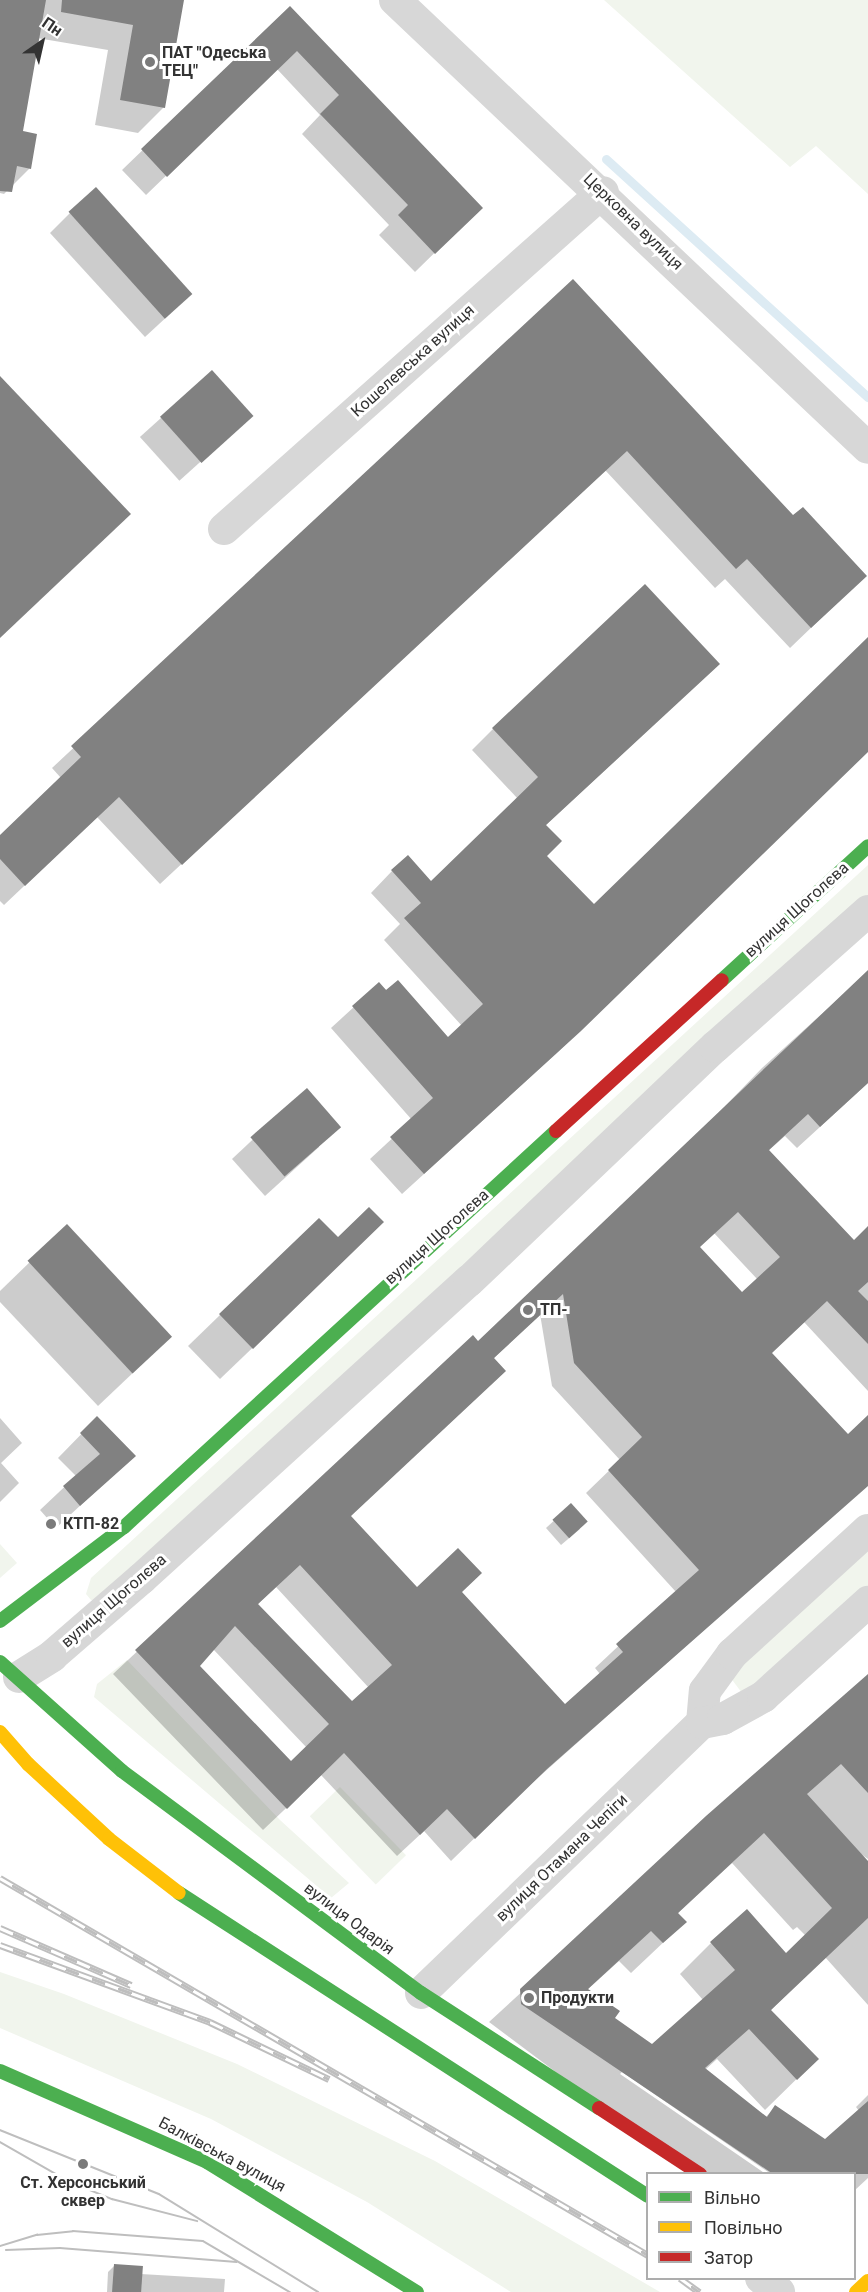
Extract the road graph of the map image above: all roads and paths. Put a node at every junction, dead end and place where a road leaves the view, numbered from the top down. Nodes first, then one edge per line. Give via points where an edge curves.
1 (395, 0) edge
2 (603, 192) junction
3 (868, 448) edge
4 (224, 529) dead end
5 (868, 846) edge
6 (868, 911) edge
7 (868, 1530) edge
8 (868, 1602) edge
9 (0, 1621) edge
10 (9, 1669) edge
11 (702, 1723) junction
12 (0, 1732) edge
13 (421, 1993) junction
14 (0, 2070) edge
15 (697, 2172) edge
16 (646, 2195) edge
17 (856, 2271) edge
18 (764, 2280) edge
19 (868, 2280) edge
20 (417, 2292) edge
21 (779, 2292) edge
22 (856, 2292) edge

1 - 2 street, Церковна вулиця
2 - 3 street, Церковна вулиця
2 - 4 street, Кошелевська вулиця
5 - 9 street, вулиця Щоголєва via 124,1527
6 - 10 street, вулиця Щоголєва via 715,1047 452,1297 141,1579 52,1656
7 - 11 street via 732,1654 705,1691
8 - 11 street, вулиця Отамана Чепіги via 763,1697 723,1719
10 - 13 street, вулиця Одарія via 122,1771
11 - 13 street, вулиця Отамана Чепіги
12 - 16 street via 28,1764 109,1839 191,1902
13 - 15 street, вулиця Одарія
14 - 20 street, Балківська вулиця via 207,2162
17 - 19 street
18 - 21 street
19 - 22 street

